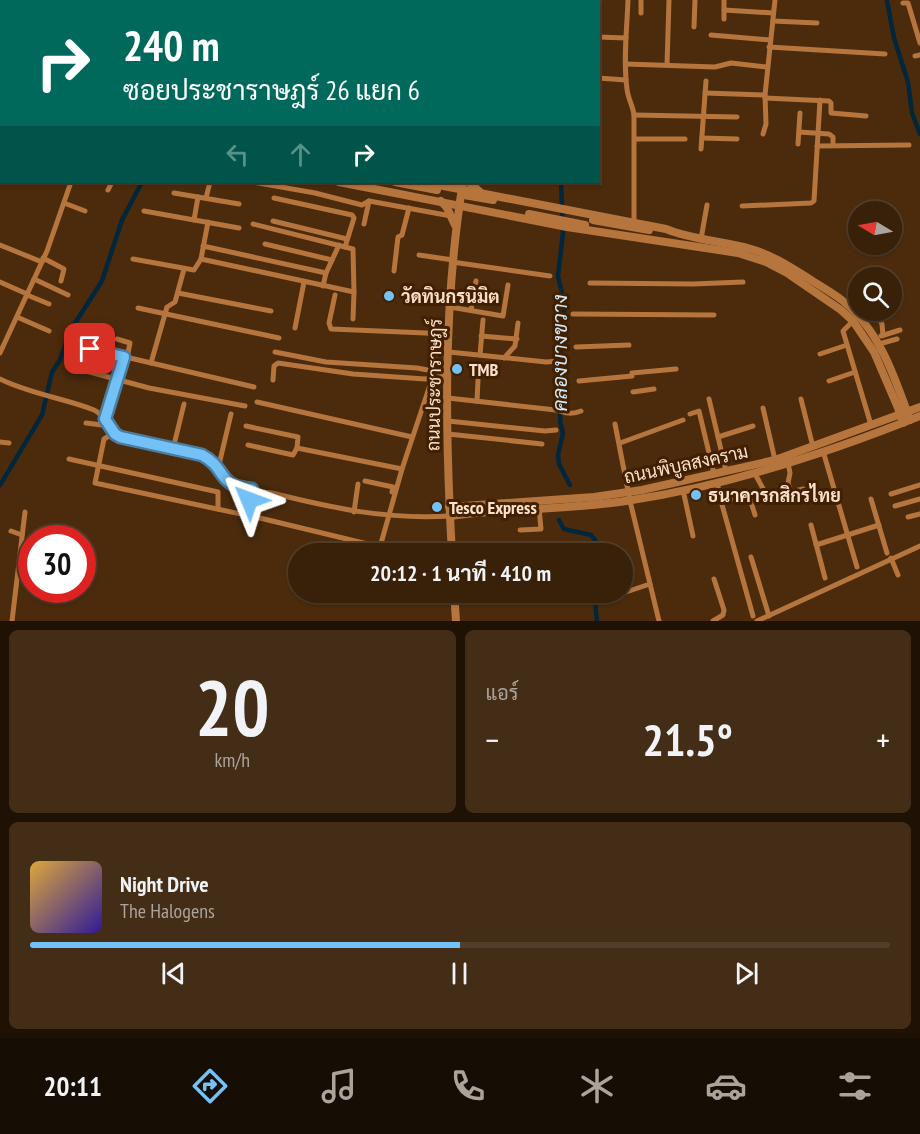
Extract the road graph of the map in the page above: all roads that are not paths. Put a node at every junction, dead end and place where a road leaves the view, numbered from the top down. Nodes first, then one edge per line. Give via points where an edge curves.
1 (628, 0) edge
2 (641, 0) edge
3 (669, 0) edge
4 (695, 0) edge
5 (724, 0) edge
6 (774, 0) edge
7 (903, 3) dead end
8 (724, 10) junction
9 (641, 13) dead end
10 (773, 13) junction
11 (724, 19) dead end
12 (773, 21) junction
13 (817, 23) dead end
14 (694, 27) dead end
15 (711, 35) dead end
16 (600, 37) edge
17 (626, 38) junction
18 (770, 40) junction
19 (920, 43) edge
20 (769, 47) junction
21 (885, 54) dead end
22 (626, 64) junction
23 (667, 65) junction
24 (767, 67) junction
25 (600, 78) edge
26 (626, 80) junction
27 (706, 81) dead end
28 (705, 93) junction
29 (765, 97) junction
30 (820, 100) junction
31 (800, 113) dead end
32 (634, 116) junction
33 (703, 116) junction
34 (866, 116) dead end
35 (737, 117) dead end
36 (799, 132) junction
37 (818, 133) junction
38 (763, 134) dead end
39 (702, 138) junction
40 (635, 139) junction
41 (685, 139) dead end
42 (738, 139) dead end
43 (833, 142) dead end
44 (798, 144) dead end
45 (909, 145) dead end
46 (817, 146) junction
47 (701, 149) dead end
48 (71, 183) edge
49 (112, 183) edge
50 (210, 183) edge
51 (259, 183) edge
52 (345, 183) edge
53 (372, 183) edge
54 (399, 183) edge
55 (428, 183) edge
56 (443, 183) edge
57 (470, 183) edge
58 (462, 185) edge
59 (108, 190) dead end
60 (174, 193) dead end
61 (484, 194) junction
62 (198, 197) junction
63 (206, 198) junction
64 (273, 198) dead end
65 (428, 198) junction
66 (369, 201) junction
67 (441, 201) junction
68 (64, 203) junction
69 (239, 204) dead end
70 (459, 205) junction
71 (707, 205) dead end
72 (742, 206) dead end
73 (409, 208) junction
74 (476, 208) junction
75 (487, 210) junction
76 (85, 211) dead end
77 (144, 211) dead end
78 (571, 219) junction
79 (194, 220) junction
80 (273, 221) dead end
81 (455, 221) junction
82 (208, 222) junction
83 (634, 222) junction
84 (253, 224) dead end
85 (364, 224) dead end
86 (239, 228) dead end
87 (682, 235) junction
88 (347, 239) junction
89 (701, 239) junction
90 (265, 244) dead end
91 (0, 245) edge
92 (203, 246) junction
93 (342, 246) junction
94 (419, 255) dead end
95 (133, 259) dead end
96 (201, 259) junction
97 (42, 260) junction
98 (332, 260) junction
99 (453, 261) junction
100 (184, 269) junction
101 (394, 271) dead end
102 (326, 273) junction
103 (550, 276) dead end
104 (34, 279) junction
105 (61, 281) dead end
106 (476, 281) dead end
107 (0, 282) edge
108 (304, 282) junction
109 (743, 282) dead end
110 (590, 283) dead end
111 (508, 285) dead end
112 (323, 286) junction
113 (354, 292) junction
114 (178, 293) junction
115 (27, 295) junction
116 (68, 295) dead end
117 (335, 295) dead end
118 (49, 304) dead end
119 (450, 307) junction
120 (138, 308) dead end
121 (848, 308) edge
122 (471, 310) junction
123 (271, 311) dead end
124 (165, 314) junction
125 (573, 314) dead end
126 (848, 314) edge
127 (714, 315) dead end
128 (17, 317) junction
129 (353, 319) dead end
130 (483, 320) dead end
131 (854, 321) edge
132 (857, 321) edge
133 (858, 321) edge
134 (880, 321) edge
135 (518, 323) dead end
136 (294, 328) dead end
137 (900, 330) dead end
138 (49, 331) dead end
139 (449, 334) junction
140 (481, 336) junction
141 (92, 337) dead end
142 (3, 338) edge
143 (279, 338) dead end
144 (117, 339) dead end
145 (517, 339) junction
146 (879, 339) junction
147 (897, 339) dead end
148 (70, 344) dead end
149 (629, 345) dead end
150 (847, 345) junction
151 (576, 347) dead end
152 (90, 349) junction
153 (274, 352) dead end
154 (449, 352) junction
155 (0, 353) edge
156 (435, 353) dead end
157 (820, 354) dead end
158 (480, 355) junction
159 (126, 357) junction
160 (504, 358) junction
161 (559, 361) dead end
162 (151, 363) junction
163 (71, 367) dead end
164 (676, 369) dead end
165 (855, 372) junction
166 (433, 374) junction
167 (448, 375) junction
168 (0, 379) edge
169 (117, 380) junction
170 (273, 380) dead end
171 (478, 380) dead end
172 (579, 381) dead end
173 (829, 381) dead end
174 (254, 387) dead end
175 (654, 389) dead end
176 (633, 392) dead end
177 (448, 398) junction
178 (710, 399) dead end
179 (801, 399) dead end
180 (477, 400) junction
181 (257, 402) dead end
182 (184, 404) dead end
183 (245, 406) dead end
184 (763, 408) dead end
185 (707, 409) dead end
186 (581, 411) dead end
187 (699, 411) junction
188 (919, 411) edge
189 (903, 413) junction
190 (231, 414) dead end
191 (690, 414) dead end
192 (105, 419) junction
193 (683, 420) dead end
194 (448, 421) junction
195 (906, 422) junction
196 (86, 423) dead end
197 (615, 424) dead end
198 (872, 425) junction
199 (110, 426) junction
200 (246, 426) dead end
201 (753, 426) dead end
202 (556, 430) dead end
203 (114, 433) junction
204 (448, 434) junction
205 (412, 437) junction
206 (718, 437) junction
207 (0, 442) edge
208 (620, 443) junction
209 (9, 444) dead end
210 (542, 444) dead end
211 (248, 445) dead end
212 (813, 447) junction
213 (173, 448) junction
214 (297, 448) junction
215 (823, 451) junction
216 (69, 459) dead end
217 (775, 460) junction
218 (788, 463) junction
219 (98, 467) junction
220 (218, 469) junction
221 (402, 469) junction
222 (726, 471) junction
223 (754, 472) junction
224 (716, 478) junction
225 (365, 481) dead end
226 (358, 484) dead end
227 (920, 485) edge
228 (252, 489) junction
229 (683, 489) junction
230 (790, 492) junction
231 (825, 494) dead end
232 (891, 494) dead end
233 (393, 495) junction
234 (630, 496) junction
235 (768, 498) dead end
236 (871, 499) dead end
237 (920, 499) edge
238 (793, 500) dead end
239 (721, 501) junction
240 (390, 503) dead end
241 (895, 506) dead end
242 (539, 508) junction
243 (218, 509) junction
244 (25, 512) dead end
245 (354, 512) junction
246 (450, 512) junction
247 (389, 513) junction
248 (243, 514) junction
249 (920, 514) edge
250 (755, 515) dead end
251 (908, 517) dead end
252 (23, 525) edge
253 (811, 525) dead end
254 (879, 525) junction
255 (520, 530) dead end
256 (11, 531) dead end
257 (18, 534) edge
258 (848, 535) junction
259 (693, 536) dead end
260 (451, 543) edge
261 (816, 545) junction
262 (920, 546) edge
263 (889, 555) junction
264 (752, 557) dead end
265 (857, 567) dead end
266 (18, 575) edge
267 (898, 575) dead end
268 (825, 578) dead end
269 (714, 579) dead end
270 (650, 584) junction
271 (633, 590) edge
272 (455, 603) edge
273 (753, 616) dead end
274 (769, 616) junction
275 (12, 621) edge
276 (456, 621) edge
277 (659, 621) edge
278 (713, 621) edge
279 (757, 621) edge

1 - 17 street
2 - 9 street
3 - 23 street
4 - 14 street
5 - 8 street
6 - 10 street
7 - 19 street via 908,3 912,12
8 - 10 street
8 - 11 street
10 - 12 street
12 - 13 street
12 - 18 street
15 - 18 street
16 - 17 street
17 - 22 street
18 - 20 street
20 - 21 street
20 - 24 street
22 - 23 street
22 - 26 street
23 - 24 street via 715,68 732,63
24 - 29 street
25 - 26 street
26 - 32 street
27 - 28 street
28 - 29 street
28 - 33 street
29 - 30 street
29 - 38 street
30 - 34 street via 830,101 831,113
30 - 37 street
31 - 36 street
32 - 33 street
32 - 40 street
33 - 35 street
33 - 39 street
36 - 37 street
36 - 44 street
37 - 43 street via 832,135
37 - 46 street
39 - 42 street
39 - 47 street
40 - 41 street
40 - 83 street
45 - 46 street
46 - 72 street via 814,201
48 - 68 street
49 - 59 street
50 - 63 street
51 - 66 street via 362,205
52 - 65 main road
53 - 78 main road
54 - 78 main road
55 - 65 main road via 435,190
56 - 58 main road
57 - 61 main road
58 - 61 main road
58 - 70 main road, ถนนประชาราษฎร์
60 - 62 street
61 - 75 main road via 481,206
61 - 78 main road via 558,209
62 - 63 street
62 - 79 street
63 - 69 street
64 - 88 street via 352,215
65 - 67 main road
66 - 73 street
66 - 85 street
67 - 70 main road
67 - 81 main road
68 - 76 street
68 - 97 street
70 - 74 main road
70 - 81 main road, ถนนประชาราษฎร์
71 - 89 street
73 - 81 street
73 - 101 street via 402,236 398,237
74 - 75 main road
74 - 81 main road
75 - 78 main road via 558,225
77 - 79 street
78 - 83 main road
78 - 87 main road
78 - 126 main road via 766,262
79 - 82 street
80 - 88 street
81 - 99 main road, ถนนประชาราษฎร์
82 - 86 street
82 - 92 street
83 - 87 main road
84 - 93 street
87 - 89 main road
88 - 93 street
89 - 121 main road via 781,261
90 - 98 street
91 - 97 street
92 - 96 street
92 - 102 street
93 - 98 street
93 - 113 street via 354,250
94 - 99 street
95 - 100 street
96 - 100 street via 196,269
96 - 108 street
97 - 104 street
97 - 105 street via 64,269
98 - 102 street
99 - 103 street
99 - 119 main road, ถนนประชาราษฎร์
100 - 114 street
102 - 112 street
104 - 115 street
104 - 116 street
106 - 122 street
107 - 115 street
108 - 112 street
108 - 136 street
109 - 110 street
111 - 122 street via 503,316
112 - 113 street
113 - 129 street
114 - 123 street
114 - 124 street
115 - 118 street
115 - 128 street
117 - 139 street via 331,329
119 - 122 street
119 - 139 main road, ถนนประชาราษฎร์
120 - 124 street
124 - 143 street
124 - 162 street
125 - 127 street
128 - 138 street
128 - 142 street
130 - 140 street
131 - 150 street via 843,331
132 - 189 main road
133 - 146 main road
134 - 146 street
135 - 145 street
137 - 146 street
139 - 154 main road, ถนนประชาราษฎร์
140 - 145 street
140 - 158 street
141 - 152 street
142 - 155 street
144 - 159 street via 130,343
145 - 160 street
146 - 147 street
146 - 189 main road
148 - 152 street
149 - 151 street
150 - 157 street
150 - 165 street
152 - 159 street
153 - 166 street via 327,362 417,368
154 - 158 street
154 - 167 main road, ถนนประชาราษฎร์
156 - 166 street
158 - 160 street
159 - 162 street
159 - 169 street
160 - 161 street
162 - 174 street
163 - 169 street
164 - 172 street
165 - 173 street
165 - 198 street
166 - 167 street
166 - 170 street via 425,379 353,374 278,363
166 - 205 street
167 - 177 main road, ถนนประชาราษฎร์
168 - 192 street via 96,411
169 - 183 street
169 - 192 street
171 - 180 street
175 - 176 street
177 - 180 street
177 - 194 main road, ถนนประชาราษฎร์
178 - 206 street
179 - 212 street
180 - 186 street via 575,414
181 - 205 street
182 - 213 street
184 - 217 street
185 - 187 street
187 - 191 street
187 - 224 street
188 - 189 main road, ถนนพิบูลสงคราม
188 - 195 main road, ถนนพิบูลสงคราม
189 - 195 main road
189 - 198 main road, ถนนพิบูลสงคราม
190 - 220 street
192 - 199 street
193 - 208 street
194 - 202 street
194 - 204 main road, ถนนประชาราษฎร์
195 - 215 main road, ถนนพิบูลสงคราม
196 - 199 street
197 - 208 street
198 - 212 main road, ถนนพิบูลสงคราม
199 - 203 street
200 - 214 street via 298,437
201 - 206 street
203 - 213 street
203 - 219 street via 104,439
204 - 210 street
204 - 246 main road, ถนนประชาราษฎร์
205 - 221 street
206 - 222 street
207 - 209 street
208 - 234 street
211 - 214 street via 293,455
212 - 217 main road, ถนนพิบูลสงคราม
213 - 220 street via 202,455
214 - 221 street
215 - 218 main road, ถนนพิบูลสงคราม
215 - 258 street
216 - 219 street
217 - 222 main road, ถนนพิบูลสงคราม
218 - 223 main road, ถนนพิบูลสงคราม
218 - 230 street
219 - 243 street via 218,492
219 - 243 street via 95,483
220 - 228 street via 233,486
221 - 233 street
222 - 224 main road, ถนนพิบูลสงคราม
223 - 224 main road, ถนนพิบูลสงคราม
223 - 235 street
224 - 229 main road, ถนนพิบูลสงคราม
224 - 234 main road, ถนนพิบูลสงคราม
224 - 239 street
225 - 233 street via 393,487
226 - 245 street
227 - 232 street
228 - 245 street
228 - 248 street
229 - 234 main road, ถนนพิบูลสงคราม
229 - 259 street
230 - 231 street via 803,489 811,499
230 - 238 street
233 - 240 street
233 - 247 street
234 - 242 main road, ถนนพิบูลสงคราม
234 - 246 main road, ถนนพิบูลสงคราม
234 - 270 street
236 - 254 street
237 - 241 street
239 - 250 street via 747,495
239 - 273 street
242 - 246 main road, ถนนพิบูลสงคราม
242 - 255 street via 541,529
243 - 248 street
244 - 252 street
245 - 247 street
246 - 247 street
246 - 260 main road, ถนนประชาราษฎร์
247 - 248 street via 380,547
249 - 251 street
253 - 261 street
254 - 258 street
254 - 263 street
256 - 257 street
258 - 261 street
258 - 265 street
261 - 268 street
262 - 263 street
263 - 267 street
263 - 274 street
264 - 274 street
266 - 275 street
269 - 278 street via 724,610
270 - 271 street
270 - 277 street
272 - 276 main road
274 - 279 street

